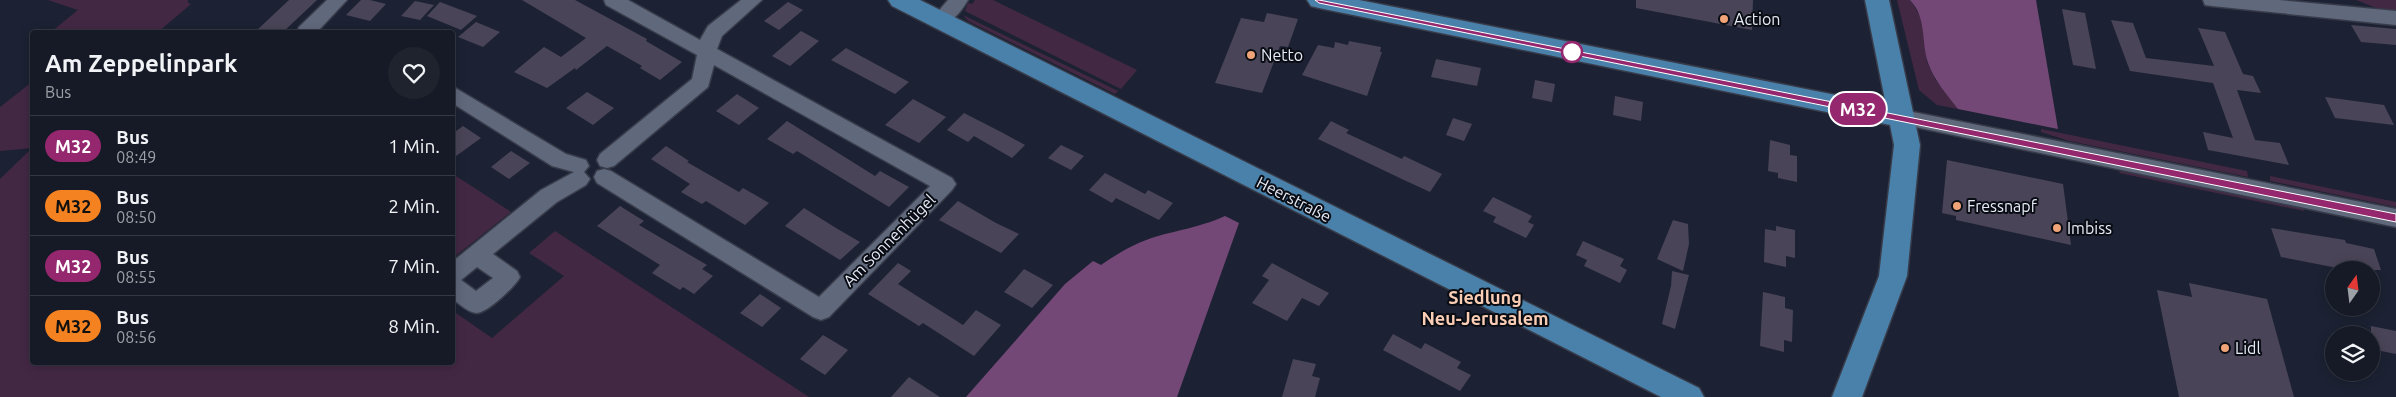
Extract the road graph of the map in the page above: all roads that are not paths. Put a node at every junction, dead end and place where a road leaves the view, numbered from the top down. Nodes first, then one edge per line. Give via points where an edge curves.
1 (338, 0) edge
2 (613, 0) edge
3 (753, 0) edge
4 (900, 0) edge
5 (959, 0) edge
6 (1319, 0) edge
7 (1877, 0) edge
8 (2212, 0) edge
9 (2396, 18) edge
10 (939, 21) junction
11 (308, 30) edge
12 (705, 52) junction
13 (455, 95) edge
14 (1903, 118) junction
15 (606, 169) junction
16 (579, 172) junction
17 (2396, 218) edge
18 (477, 255) junction
19 (455, 273) edge
20 (455, 288) edge
21 (1689, 397) edge
22 (1847, 397) edge

1 - 11 street
2 - 12 street
3 - 12 street via 715,31
4 - 10 main road, Heerstraße
5 - 10 street
6 - 14 main road
7 - 14 main road
8 - 9 street
10 - 21 main road, Heerstraße
12 - 15 street via 701,82
12 - 15 street, Am Sonnenhügel via 945,184 821,310
13 - 16 street
14 - 17 street
14 - 22 main road via 1907,145 1893,276
15 - 16 street via 590,182
16 - 18 street
18 - 19 street
18 - 20 street via 509,277 477,304

